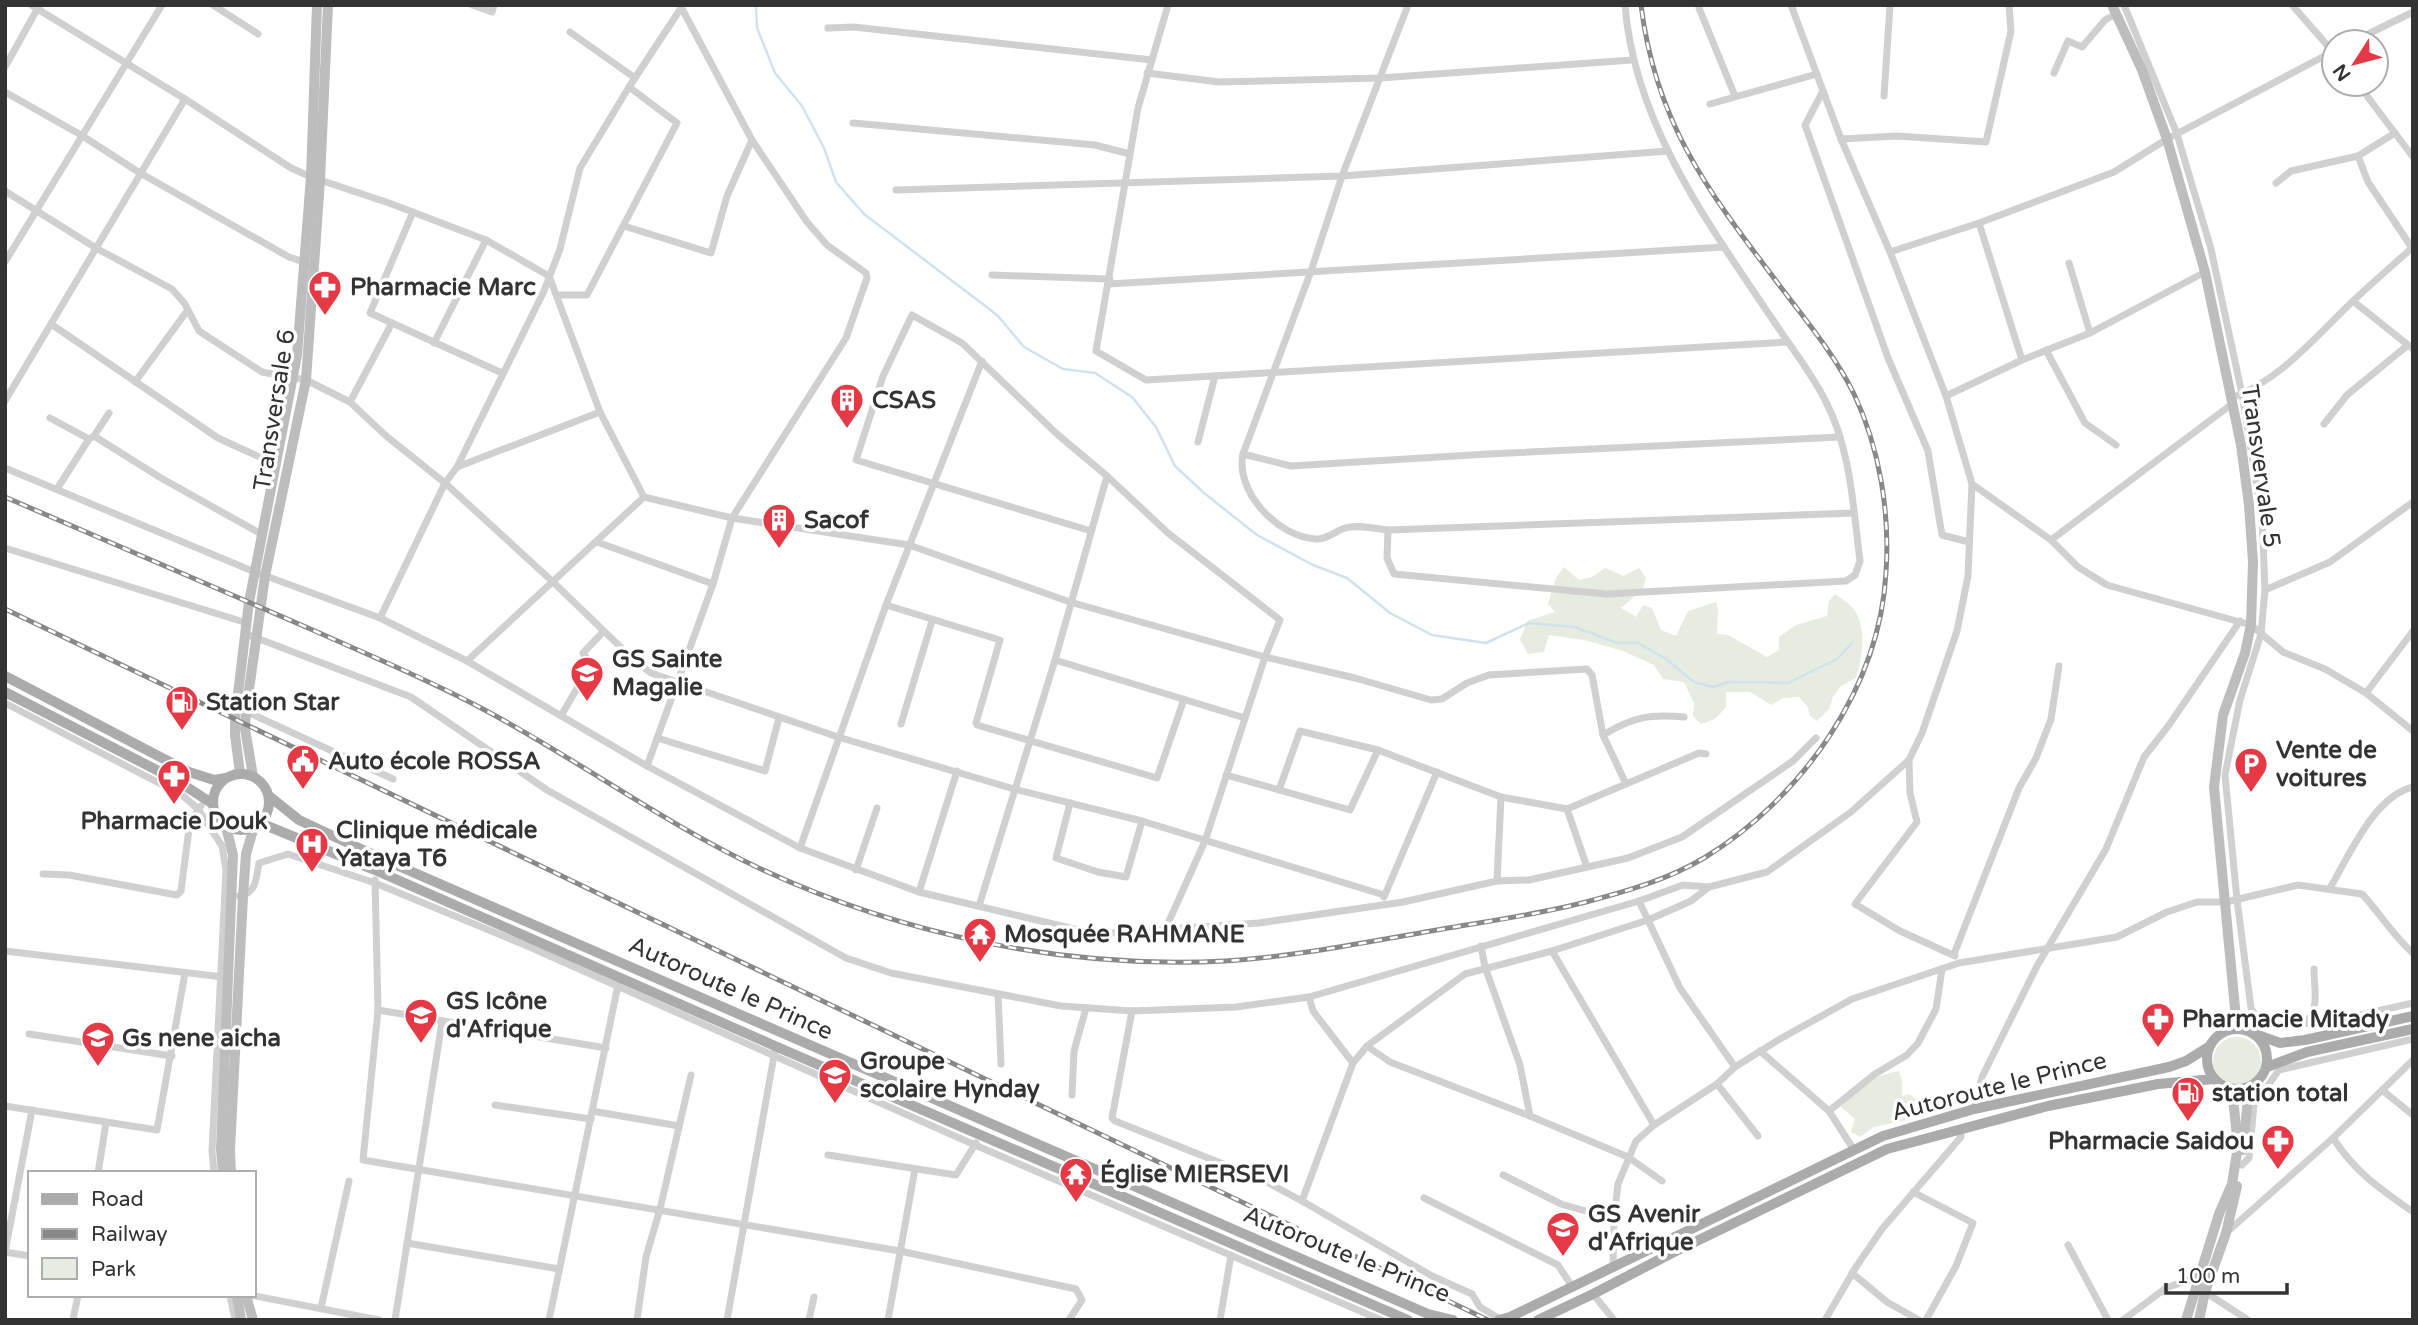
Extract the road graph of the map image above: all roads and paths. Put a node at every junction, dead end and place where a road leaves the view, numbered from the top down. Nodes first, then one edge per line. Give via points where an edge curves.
1 (162, 5) edge
2 (213, 5) edge
3 (317, 5) edge
4 (328, 5) edge
5 (472, 5) edge
6 (494, 5) edge
7 (1168, 5) edge
8 (1408, 5) edge
9 (1625, 5) edge
10 (1791, 5) edge
11 (1890, 5) edge
12 (2009, 5) edge
13 (2124, 5) edge
14 (2292, 5) edge
15 (36, 6) edge
16 (681, 6) edge
17 (1699, 8) dead end
18 (2114, 10) edge
19 (2413, 12) edge
20 (828, 28) dead end
21 (2380, 28) edge
22 (570, 32) dead end
23 (258, 34) dead end
24 (2320, 37) edge
25 (2320, 59) edge
26 (1152, 60) junction
27 (1632, 60) junction
28 (126, 63) junction
29 (5, 67) edge
30 (1147, 73) junction
31 (2054, 73) dead end
32 (1817, 74) junction
33 (635, 78) junction
34 (1380, 78) junction
35 (629, 87) junction
36 (1823, 91) junction
37 (5, 92) edge
38 (1735, 96) junction
39 (1884, 96) dead end
40 (2369, 98) edge
41 (185, 99) junction
42 (1710, 104) dead end
43 (853, 123) dead end
44 (2395, 133) junction
45 (81, 135) junction
46 (2172, 136) junction
47 (1842, 139) junction
48 (752, 140) junction
49 (1668, 151) junction
50 (1129, 153) junction
51 (2358, 156) junction
52 (2413, 157) edge
53 (140, 173) junction
54 (1342, 176) junction
55 (315, 178) junction
56 (1125, 183) junction
57 (2276, 183) dead end
58 (896, 190) dead end
59 (5, 191) edge
60 (38, 210) junction
61 (413, 212) junction
62 (1979, 222) junction
63 (624, 226) junction
64 (486, 240) junction
65 (1724, 247) junction
66 (96, 248) junction
67 (2413, 248) edge
68 (8, 251) edge
69 (1890, 252) junction
70 (5, 262) edge
71 (304, 262) junction
72 (2069, 263) dead end
73 (1311, 271) junction
74 (2204, 272) junction
75 (992, 275) dead end
76 (549, 276) junction
77 (1110, 282) junction
78 (558, 295) junction
79 (2353, 301) junction
80 (187, 312) junction
81 (392, 323) junction
82 (51, 324) junction
83 (2090, 333) junction
84 (1787, 342) junction
85 (434, 343) junction
86 (2411, 347) edge
87 (2046, 350) junction
88 (982, 360) junction
89 (2022, 360) junction
90 (502, 373) junction
91 (1271, 373) junction
92 (1215, 376) junction
93 (294, 377) junction
94 (306, 380) junction
95 (135, 382) junction
96 (2242, 394) junction
97 (1946, 396) junction
98 (5, 401) edge
99 (2232, 401) junction
100 (349, 402) junction
101 (600, 412) junction
102 (109, 413) dead end
103 (50, 418) dead end
104 (2324, 424) dead end
105 (1840, 437) junction
106 (91, 438) junction
107 (1198, 442) dead end
108 (2116, 445) dead end
109 (1243, 454) junction
110 (276, 465) junction
111 (457, 467) junction
112 (5, 468) edge
113 (1107, 476) junction
114 (445, 483) junction
115 (934, 483) junction
116 (1972, 484) junction
117 (57, 489) junction
118 (644, 497) junction
119 (2413, 502) edge
120 (1854, 513) junction
121 (732, 518) junction
122 (1388, 530) junction
123 (1091, 531) junction
124 (263, 535) junction
125 (2051, 540) junction
126 (597, 542) junction
127 (1969, 542) junction
128 (909, 545) junction
129 (5, 548) edge
130 (260, 574) junction
131 (552, 581) junction
132 (713, 584) junction
133 (2265, 590) junction
134 (1070, 602) junction
135 (886, 605) junction
136 (380, 618) junction
137 (932, 621) junction
138 (2240, 621) junction
139 (2251, 625) junction
140 (250, 631) junction
141 (2413, 631) edge
142 (603, 632) junction
143 (2261, 634) junction
144 (1265, 657) junction
145 (1055, 660) junction
146 (467, 661) junction
147 (2059, 666) dead end
148 (5, 676) edge
149 (677, 683) junction
150 (5, 692) edge
151 (2366, 693) junction
152 (1184, 699) junction
153 (5, 703) edge
154 (241, 709) junction
155 (561, 716) junction
156 (1684, 717) dead end
157 (779, 718) junction
158 (1245, 718) junction
159 (901, 724) dead end
160 (2413, 732) edge
161 (1603, 735) junction
162 (838, 737) junction
163 (657, 738) junction
164 (1816, 738) dead end
165 (1029, 741) junction
166 (1378, 750) junction
167 (1706, 754) dead end
168 (1909, 760) junction
169 (647, 766) junction
170 (957, 771) junction
171 (1437, 772) junction
172 (240, 773) junction
173 (1226, 775) junction
174 (253, 776) junction
175 (226, 778) junction
176 (394, 779) dead end
177 (1626, 784) junction
178 (2413, 787) edge
179 (1014, 789) junction
180 (1279, 790) junction
181 (269, 796) junction
182 (1502, 797) junction
183 (1070, 803) junction
184 (205, 804) junction
185 (877, 808) dead end
186 (1567, 809) junction
187 (1142, 821) junction
188 (257, 825) junction
189 (226, 827) junction
190 (1205, 841) junction
191 (227, 846) junction
192 (800, 848) junction
193 (1587, 867) junction
194 (375, 870) junction
195 (856, 870) junction
196 (43, 874) dead end
197 (1497, 881) junction
198 (375, 883) junction
199 (1709, 887) junction
200 (2330, 888) junction
201 (919, 892) junction
202 (1384, 895) junction
203 (238, 896) junction
204 (1639, 901) junction
205 (2231, 901) junction
206 (1384, 904) junction
207 (979, 906) junction
208 (1648, 920) junction
209 (1165, 930) junction
210 (1481, 946) junction
211 (2048, 948) junction
212 (5, 951) edge
213 (1552, 951) junction
214 (2413, 953) edge
215 (1954, 954) junction
216 (1959, 963) junction
217 (1485, 968) junction
218 (1942, 969) junction
219 (2314, 970) dead end
220 (185, 972) junction
221 (224, 977) junction
222 (618, 982) junction
223 (998, 994) junction
224 (1309, 997) junction
225 (2413, 1003) edge
226 (2402, 1005) junction
227 (1086, 1008) junction
228 (379, 1010) junction
229 (1132, 1011) junction
230 (2408, 1017) edge
231 (442, 1022) junction
232 (2306, 1023) junction
233 (2237, 1029) junction
234 (2413, 1029) edge
235 (29, 1034) dead end
236 (2254, 1034) junction
237 (2413, 1039) edge
238 (1367, 1046) junction
239 (2210, 1046) junction
240 (606, 1048) junction
241 (775, 1050) junction
242 (1760, 1051) junction
243 (2330, 1052) junction
244 (172, 1056) junction
245 (2413, 1060) edge
246 (1353, 1063) junction
247 (1001, 1064) dead end
248 (1735, 1067) junction
249 (2267, 1067) junction
250 (691, 1075) dead end
251 (2214, 1079) junction
252 (1717, 1084) junction
253 (2249, 1087) junction
254 (2232, 1089) junction
255 (2382, 1090) junction
256 (1072, 1095) dead end
257 (495, 1105) dead end
258 (5, 1106) edge
259 (1975, 1109) junction
260 (32, 1110) junction
261 (1829, 1111) junction
262 (592, 1115) junction
263 (2413, 1115) edge
264 (1530, 1116) junction
265 (106, 1123) junction
266 (1654, 1125) junction
267 (679, 1126) junction
268 (1961, 1130) junction
269 (1758, 1136) dead end
270 (2333, 1138) junction
271 (978, 1140) junction
272 (1854, 1150) junction
273 (828, 1155) dead end
274 (1628, 1157) junction
275 (2242, 1165) junction
276 (419, 1169) junction
277 (915, 1169) junction
278 (98, 1171) edge
279 (214, 1171) edge
280 (223, 1171) edge
281 (231, 1171) edge
282 (1503, 1175) dead end
283 (349, 1181) dead end
284 (1662, 1181) dead end
285 (1913, 1192) junction
286 (575, 1195) junction
287 (1424, 1198) dead end
288 (1302, 1201) junction
289 (660, 1209) junction
290 (2413, 1212) edge
291 (1614, 1219) junction
292 (744, 1224) junction
293 (2226, 1233) junction
294 (407, 1243) junction
295 (2068, 1245) dead end
296 (900, 1251) junction
297 (5, 1252) edge
298 (1231, 1255) junction
299 (28, 1256) edge
300 (559, 1269) junction
301 (1613, 1269) junction
302 (1852, 1273) junction
303 (2200, 1276) junction
304 (1573, 1288) junction
305 (2205, 1292) junction
306 (1593, 1294) junction
307 (256, 1296) edge
308 (78, 1297) edge
309 (230, 1297) edge
310 (237, 1297) edge
311 (248, 1297) edge
312 (814, 1297) dead end
313 (321, 1308) junction
314 (73, 1320) edge
315 (235, 1320) edge
316 (242, 1320) edge
317 (253, 1320) edge
318 (379, 1320) edge
319 (395, 1320) edge
320 (549, 1320) edge
321 (637, 1320) edge
322 (727, 1320) edge
323 (809, 1320) edge
324 (888, 1320) edge
325 (1069, 1320) edge
326 (1220, 1320) edge
327 (1381, 1320) edge
328 (1408, 1320) edge
329 (1453, 1320) edge
330 (1499, 1320) edge
331 (1538, 1320) edge
332 (1614, 1320) edge
333 (1825, 1320) edge
334 (1919, 1320) edge
335 (1926, 1320) edge
336 (2108, 1320) edge
337 (2123, 1320) edge
338 (2186, 1320) edge
339 (2199, 1320) edge
340 (2248, 1320) edge

1 - 28 street
2 - 23 street
3 - 55 main road, Transversale 6
4 - 55 main road, Transversale 6
5 - 6 street via 492,12
7 - 26 street
8 - 34 street
9 - 27 street
10 - 32 street
11 - 39 street
12 - 47 street via 2011,31 1986,142 1897,136
13 - 46 street
14 - 24 street
15 - 28 street
15 - 29 street
16 - 33 street
16 - 48 street
17 - 38 street
18 - 31 street via 2082,47 2068,41
18 - 46 main road, Transvervale 5
19 - 21 street
20 - 26 street via 854,27
22 - 33 street
25 - 46 street
26 - 30 street
27 - 34 street
27 - 49 street
28 - 41 street
28 - 45 street
30 - 34 street via 1219,82
30 - 50 street
32 - 36 street
32 - 38 street
33 - 35 street
34 - 54 street
35 - 63 street via 677,123
35 - 76 street via 580,168
36 - 47 street
36 - 127 street via 1805,125 1888,358 1928,451 1942,536
37 - 45 street
38 - 42 street
40 - 44 street
41 - 53 street
41 - 55 street via 291,168
43 - 50 street via 1095,145
44 - 51 street
44 - 52 street
45 - 53 street
45 - 60 street
46 - 62 street via 2114,172
46 - 74 main road, Transvervale 5
46 - 96 street via 2211,249
47 - 69 street
48 - 63 street via 727,196 711,253
48 - 121 street via 807,222 867,278 846,338
49 - 54 street
49 - 65 street
50 - 56 street
51 - 57 street via 2291,171
51 - 67 street via 2368,182
53 - 66 street
53 - 71 street
54 - 56 street
54 - 73 street
55 - 61 street
55 - 71 main road, Transversale 6
55 - 94 main road, Transversale 6
56 - 58 street
56 - 77 street
59 - 60 street
60 - 66 street
60 - 68 street
61 - 64 street
61 - 81 street via 370,313
62 - 69 street
62 - 89 street
63 - 78 street via 587,295
64 - 76 street
64 - 85 street
65 - 73 street
65 - 84 street
66 - 80 street via 172,289
66 - 82 street
67 - 79 street
68 - 70 street
69 - 97 street
71 - 93 main road, Transversale 6
72 - 83 street
73 - 77 street
73 - 91 street
74 - 83 street
74 - 99 main road, Transvervale 5
75 - 77 street
76 - 78 street
76 - 90 street
77 - 92 street via 1096,351 1146,380
78 - 101 street
79 - 86 street
79 - 96 street via 2271,376
80 - 93 street via 199,331 261,372
80 - 95 street
81 - 85 street
81 - 100 street
82 - 95 street
82 - 98 street
83 - 87 street
84 - 91 street
84 - 105 street via 1826,401
85 - 90 street
86 - 104 street via 2347,395
87 - 89 street
87 - 108 street via 2085,423
88 - 113 street
88 - 115 street
88 - 115 street via 912,315 883,376 856,460
89 - 97 street
90 - 111 street
91 - 92 street
91 - 109 street
92 - 107 street
93 - 94 street
93 - 110 main road, Transversale 6
94 - 100 street
94 - 130 main road, Transversale 6
95 - 110 street via 218,438
96 - 99 street
96 - 133 street via 2262,517
97 - 116 street
99 - 125 street
99 - 139 main road, Transvervale 5 via 2249,505
100 - 114 street
101 - 111 street
101 - 118 street
102 - 106 street
103 - 106 street
105 - 109 street via 1291,466
105 - 120 street
106 - 117 street
106 - 124 street
109 - 122 street via 1244,481 1277,525 1320,540 1347,527
110 - 124 main road, Transversale 6
111 - 114 street
112 - 117 street
113 - 123 street
113 - 144 street via 1168,533 1279,618
114 - 131 street
114 - 136 street
115 - 123 street
115 - 128 street
116 - 125 street
116 - 127 street
117 - 130 street
118 - 121 street
118 - 126 street
119 - 133 street via 2330,562
120 - 122 street
120 - 122 street via 1860,561 1855,575 1846,581 1607,594 1394,574 1387,558
121 - 128 street
121 - 132 street
123 - 134 street
124 - 130 main road, Transversale 6
125 - 138 street via 2078,567 2107,584
126 - 131 street
126 - 132 street
127 - 168 street via 1968,576 1957,631
128 - 134 street
128 - 135 street
129 - 140 street
130 - 136 street
130 - 140 main road, Transversale 6
130 - 140 main road, Transversale 6
131 - 142 street
131 - 146 street
132 - 149 street
133 - 143 street
134 - 144 street
134 - 145 street
135 - 137 street
135 - 162 street
136 - 146 street
137 - 159 street
137 - 165 street via 1000,640 976,725
138 - 139 street
138 - 211 street via 2144,757 2106,849
139 - 143 street
139 - 205 main road, Transvervale 5 via 2223,715 2214,787
140 - 154 main road, Transversale 6
140 - 223 street via 411,697 547,790 846,958 891,973
141 - 151 street
142 - 149 street via 651,673
142 - 155 street via 583,653 591,664
143 - 151 street via 2283,652
143 - 205 street via 2240,700 2225,775
144 - 158 street
144 - 161 street via 1437,700 1489,676 1587,669
145 - 152 street
145 - 165 street
146 - 155 street
147 - 215 street via 2051,719
148 - 175 main road via 189,772 214,780
149 - 157 street
149 - 163 street
150 - 184 main road via 176,780
151 - 160 street
152 - 158 street
152 - 165 street via 1157,778
153 - 184 street
154 - 172 main road, Transversale 6 via 235,735
154 - 174 main road, Transversale 6
154 - 176 street
155 - 169 street
156 - 161 street via 1657,714 1635,718
157 - 162 street
157 - 163 street via 765,771
158 - 173 street
161 - 177 street
162 - 170 street
162 - 192 street
163 - 169 street
164 - 193 street via 1793,761 1682,837 1628,858
165 - 179 street
166 - 171 street
166 - 180 street via 1350,810
166 - 180 street via 1298,731
167 - 177 street
168 - 199 street via 1851,812 1767,872
168 - 215 street via 1917,822 1855,904 1900,931
169 - 192 street
170 - 179 street
170 - 201 street
171 - 182 street
171 - 202 street
172 - 174 main road
172 - 175 main road
173 - 180 street
173 - 190 street
174 - 181 main road via 264,784
175 - 184 main road
177 - 186 street
178 - 200 street via 2399,790 2380,807
179 - 183 street
179 - 207 street
181 - 188 main road via 270,806
181 - 329 main road, Autoroute le Prince via 299,820 378,857 1238,1233 1428,1314
182 - 186 street
182 - 197 street
183 - 187 street
183 - 187 street via 1056,858 1098,872 1126,877
184 - 189 main road
184 - 191 street
184 - 196 street via 190,821 177,895
185 - 195 street
186 - 193 street
187 - 190 street
188 - 189 main road via 239,830
188 - 194 main road, Autoroute le Prince
188 - 203 main road
189 - 191 main road
190 - 202 street
190 - 209 street
191 - 203 main road
191 - 221 street
192 - 195 street
193 - 197 street via 1529,880
194 - 198 street
194 - 222 main road, Autoroute le Prince
195 - 201 street
197 - 206 street
198 - 203 street via 288,854 259,863 254,889
198 - 222 street
198 - 228 street
199 - 204 street via 1683,885
199 - 208 street
200 - 205 street via 2298,885
200 - 214 street via 2362,894 2396,939
201 - 207 street
202 - 206 street
203 - 221 main road
203 - 281 main road
204 - 208 street
204 - 210 street
205 - 211 street via 2197,902 2117,937
205 - 232 street via 2251,1008 2257,1018 2267,1024
205 - 233 main road, Transvervale 5
206 - 209 street via 1258,923
207 - 209 street via 1095,933
208 - 213 street
208 - 248 street via 1680,988
210 - 217 street
210 - 224 street
211 - 216 street
211 - 259 street via 1982,1077
212 - 220 street
213 - 217 street
213 - 266 street
215 - 216 street
216 - 218 street
217 - 238 street via 1465,974
217 - 264 street via 1520,1065
218 - 242 street via 1852,999
218 - 261 street via 1936,1009 1918,1043
219 - 232 street via 2314,1012
220 - 221 street
220 - 244 street
221 - 279 street
221 - 280 main road
222 - 240 street
222 - 241 main road, Autoroute le Prince
223 - 227 street
223 - 247 street
224 - 229 street via 1236,1007
224 - 246 street via 1313,1011
225 - 226 street
226 - 230 street
226 - 232 street
227 - 229 street
227 - 256 street via 1074,1051
228 - 231 street
228 - 276 street via 363,1160
229 - 288 street via 1112,1118 1261,1179
230 - 236 main road via 2292,1042
231 - 240 street
231 - 276 street
233 - 236 main road
233 - 239 main road via 2221,1033
234 - 243 main road
235 - 244 street
236 - 249 main road via 2266,1048
237 - 243 street
238 - 246 street
238 - 264 street via 1390,1062
239 - 251 main road via 2207,1063
239 - 259 main road, Autoroute le Prince via 2169,1067
240 - 262 street
241 - 271 main road, Autoroute le Prince
241 - 292 street
242 - 248 street
242 - 261 street
243 - 249 main road via 2307,1052
243 - 275 street via 2279,1070 2254,1105 2249,1158
244 - 265 street via 157,1130
245 - 255 street
246 - 288 street
248 - 252 street
249 - 253 main road
250 - 267 street
251 - 254 main road
251 - 268 main road, Autoroute le Prince via 2134,1088
252 - 266 street
252 - 269 street
253 - 254 main road
253 - 275 main road
254 - 303 main road via 2238,1146 2232,1185
255 - 263 street
255 - 270 street
257 - 262 street
258 - 260 street
259 - 272 main road, Autoroute le Prince via 1883,1136
260 - 265 street
260 - 297 street
261 - 272 street
262 - 267 street
262 - 286 street
264 - 274 street
265 - 278 street
266 - 274 street via 1636,1141
267 - 289 street
268 - 285 street via 1961,1137
268 - 306 main road, Autoroute le Prince via 1888,1149
270 - 290 street via 2371,1184
270 - 293 street
271 - 277 street via 956,1175
271 - 298 street
271 - 328 main road, Autoroute le Prince
272 - 301 main road, Autoroute le Prince
273 - 277 street
274 - 284 street
274 - 291 street via 1618,1184
275 - 293 main road
276 - 286 street
276 - 294 street
277 - 296 street
282 - 291 street via 1561,1204
283 - 313 street
285 - 302 street
285 - 335 street via 1973,1223
286 - 289 street
286 - 300 street
287 - 304 street via 1558,1265
288 - 330 street via 1472,1294 1479,1307
289 - 292 street
289 - 321 street via 646,1257
291 - 301 street
292 - 296 street
292 - 322 street
293 - 305 main road
294 - 300 street
294 - 319 street
295 - 336 street
296 - 324 street
296 - 325 street via 1076,1289 1082,1300
297 - 299 street
298 - 326 street
298 - 327 street
300 - 320 street
301 - 304 main road, Autoroute le Prince
302 - 333 street
302 - 334 street via 1887,1302
303 - 337 street via 2166,1288
303 - 338 main road
304 - 330 main road, Autoroute le Prince
305 - 339 main road
305 - 340 street
306 - 331 main road, Autoroute le Prince
306 - 332 street
307 - 313 street
308 - 314 street
309 - 315 street
310 - 316 main road
311 - 317 main road
312 - 323 street
313 - 318 street

